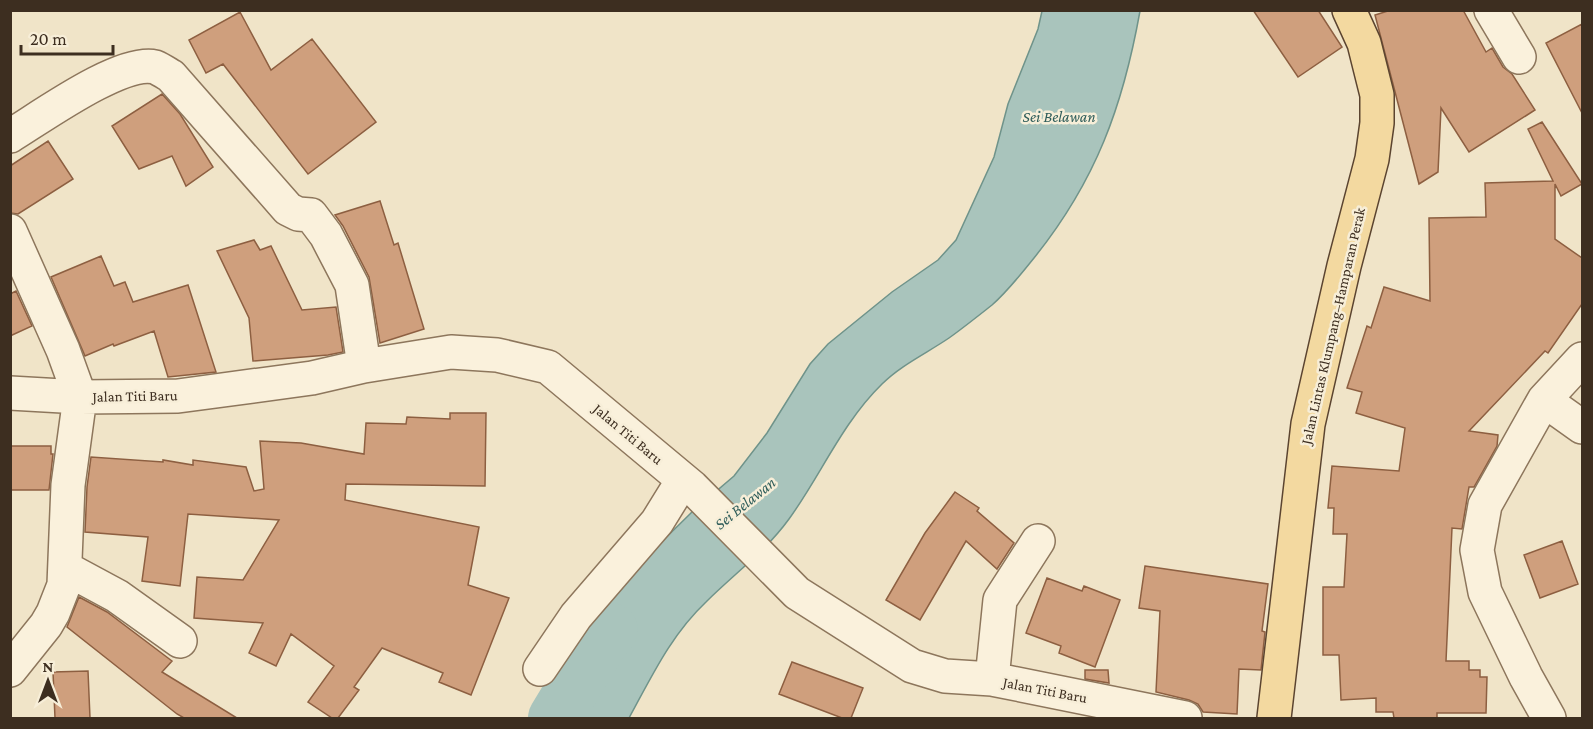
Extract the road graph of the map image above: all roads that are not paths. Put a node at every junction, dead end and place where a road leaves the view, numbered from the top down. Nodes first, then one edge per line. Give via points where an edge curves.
1 (1349, 10) edge
2 (1491, 10) edge
3 (1519, 57) dead end
4 (10, 136) edge
5 (10, 231) edge
6 (1582, 358) edge
7 (364, 366) junction
8 (10, 393) edge
9 (80, 397) junction
10 (1544, 400) junction
11 (1582, 427) edge
12 (688, 483) junction
13 (1038, 541) dead end
14 (64, 568) junction
15 (180, 641) dead end
16 (540, 669) dead end
17 (10, 670) edge
18 (992, 679) junction
19 (1185, 718) edge
20 (1274, 718) edge
21 (1549, 718) edge

1 - 20 main road, Jalan Lintas Klumpang–Hamparan Perak via 1364,43 1377,95 1377,123 1372,159 1308,424
2 - 3 street
4 - 7 street via 124,71 155,68 171,76 288,209 311,215 326,235 352,285
5 - 9 street
6 - 10 street
7 - 9 street, Jalan Titi Baru via 312,378 178,396
7 - 12 street, Jalan Titi Baru via 451,352 497,355 548,367
8 - 9 street, Jalan Titi Baru
9 - 14 street via 68,484
10 - 11 street
10 - 21 street via 1485,505 1477,550 1485,592
12 - 16 street via 576,616
12 - 18 street, Jalan Titi Baru via 797,594 912,666 945,676
13 - 18 street via 1000,600
14 - 15 street via 117,596
14 - 17 street via 64,585 53,613
18 - 19 street, Jalan Titi Baru

